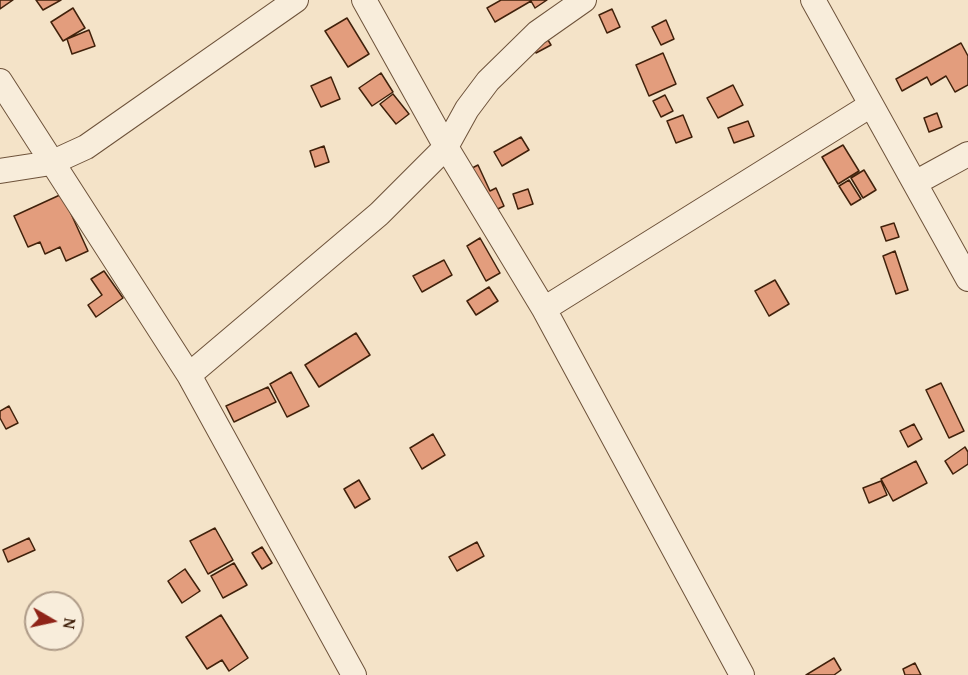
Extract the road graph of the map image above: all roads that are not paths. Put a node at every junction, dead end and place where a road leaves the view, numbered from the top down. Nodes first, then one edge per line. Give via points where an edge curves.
1 (364, 0) edge
2 (584, 0) edge
3 (813, 0) edge
4 (288, 2) edge
5 (560, 7) edge
6 (0, 81) edge
7 (871, 105) junction
8 (446, 147) junction
9 (968, 154) edge
10 (51, 163) junction
11 (0, 171) edge
12 (915, 183) junction
13 (968, 279) edge
14 (544, 309) junction
15 (189, 375) junction
16 (354, 675) edge
17 (742, 675) edge

1 - 8 street
2 - 5 street
3 - 7 street
4 - 10 street via 86,147
5 - 8 street via 488,81
6 - 10 street
7 - 12 street
7 - 14 street
8 - 14 street
8 - 15 street via 379,214
9 - 12 street
10 - 11 street
10 - 15 street
12 - 13 street
14 - 17 street
15 - 16 street

